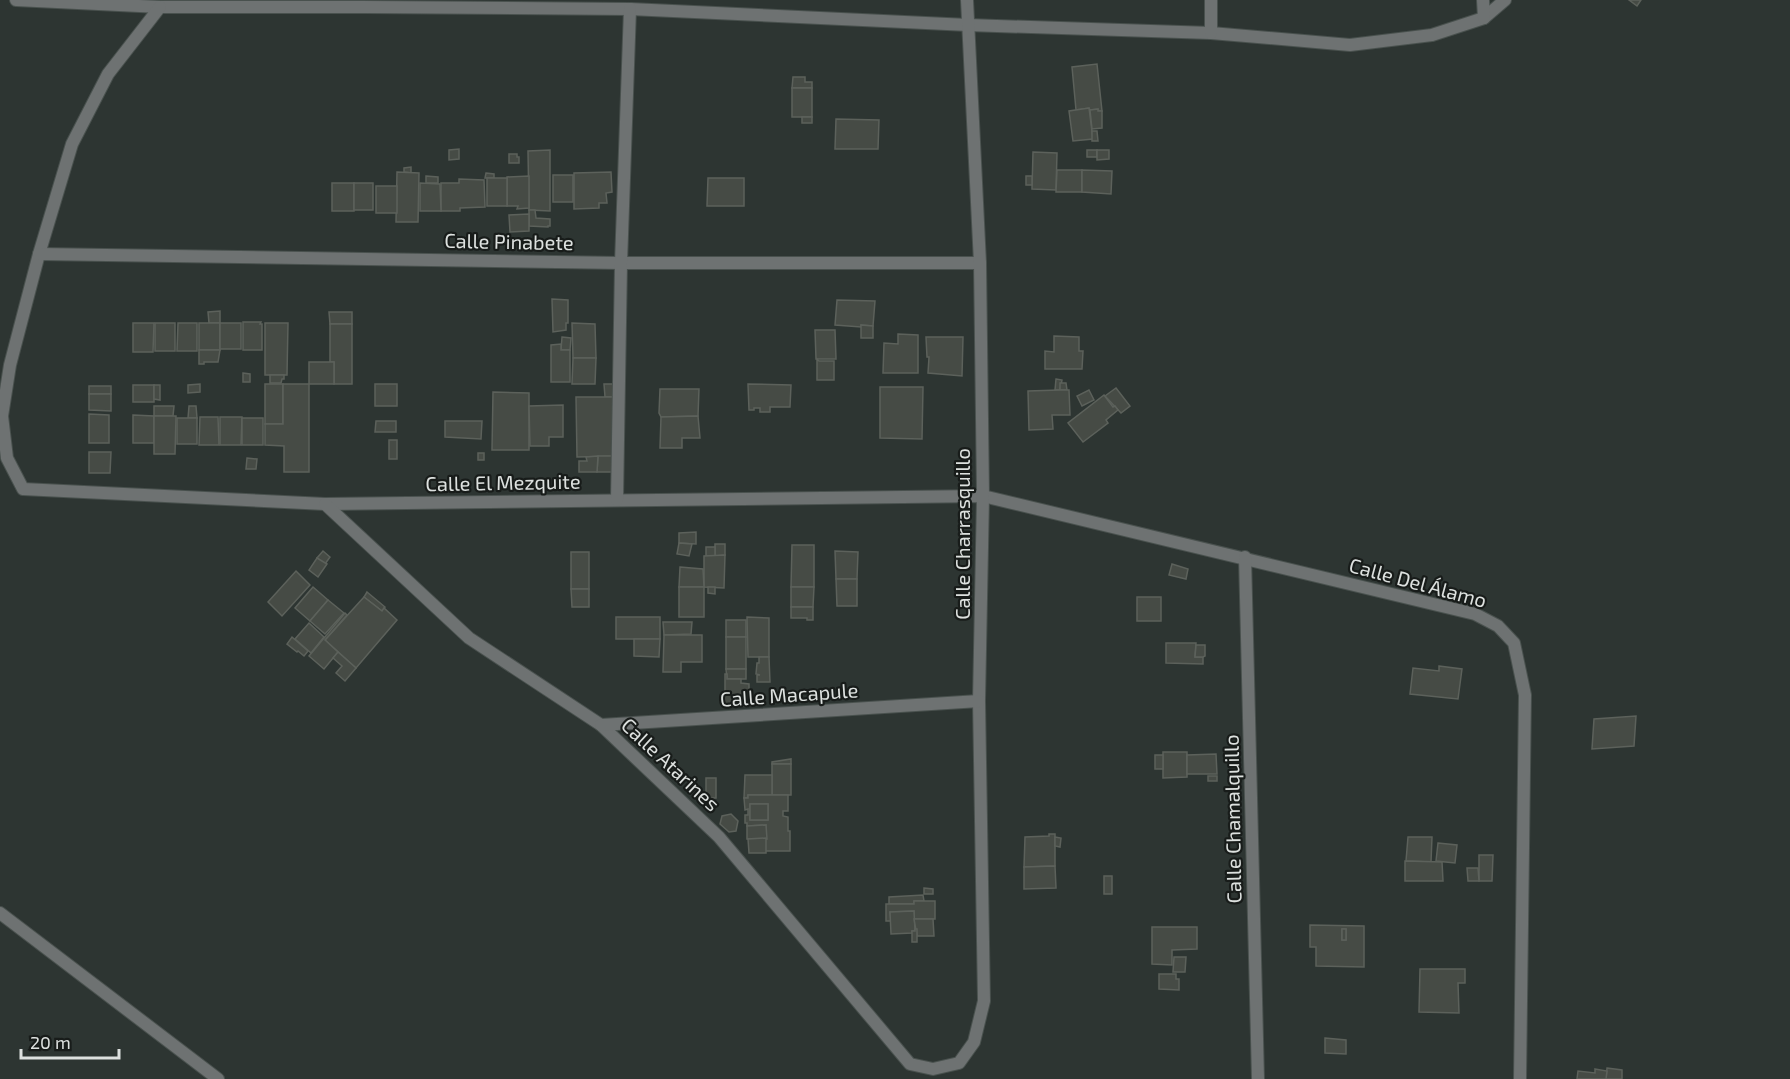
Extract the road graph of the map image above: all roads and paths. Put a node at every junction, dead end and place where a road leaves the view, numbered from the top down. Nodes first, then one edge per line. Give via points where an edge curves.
1 (16, 0) edge
2 (967, 0) edge
3 (1211, 0) edge
4 (1483, 0) edge
5 (1505, 0) edge
6 (160, 7) junction
7 (630, 9) junction
8 (1484, 18) junction
9 (968, 25) junction
10 (1210, 33) junction
11 (39, 254) junction
12 (621, 263) junction
13 (980, 263) junction
14 (983, 496) junction
15 (616, 500) junction
16 (325, 504) junction
17 (1245, 557) junction
18 (979, 701) junction
19 (601, 725) junction
20 (0, 913) edge
21 (960, 1063) joint
22 (218, 1079) edge
23 (1258, 1079) edge
24 (1520, 1079) edge

1 - 6 street
2 - 9 street, Calle Charrasquillo
3 - 10 street
4 - 8 street
5 - 8 street
6 - 7 street
6 - 11 street via 108,74 72,144
7 - 9 street
7 - 12 street
8 - 10 street via 1432,35 1350,45
9 - 10 street
9 - 13 street, Calle Charrasquillo
11 - 12 street, Calle Pinabete
11 - 16 street, Calle El Mezquite via 10,365 2,416 7,458 23,489
12 - 13 street, Calle Pinabete
12 - 15 street
13 - 14 street, Calle Charrasquillo
14 - 15 street, Calle El Mezquite
14 - 17 street, Calle Del Álamo
14 - 18 street, Calle Charrasquillo
15 - 16 street, Calle El Mezquite
16 - 19 street, Calle Atarines via 469,638
17 - 23 street, Calle Chamalquillo
17 - 24 street, Calle Del Álamo via 1475,614 1498,627 1514,643 1525,695
18 - 19 street, Calle Macapule
18 - 21 street, Calle Charrasquillo via 984,1001 975,1042
19 - 21 street, Calle Atarines via 719,837 909,1064 933,1069
20 - 22 street

